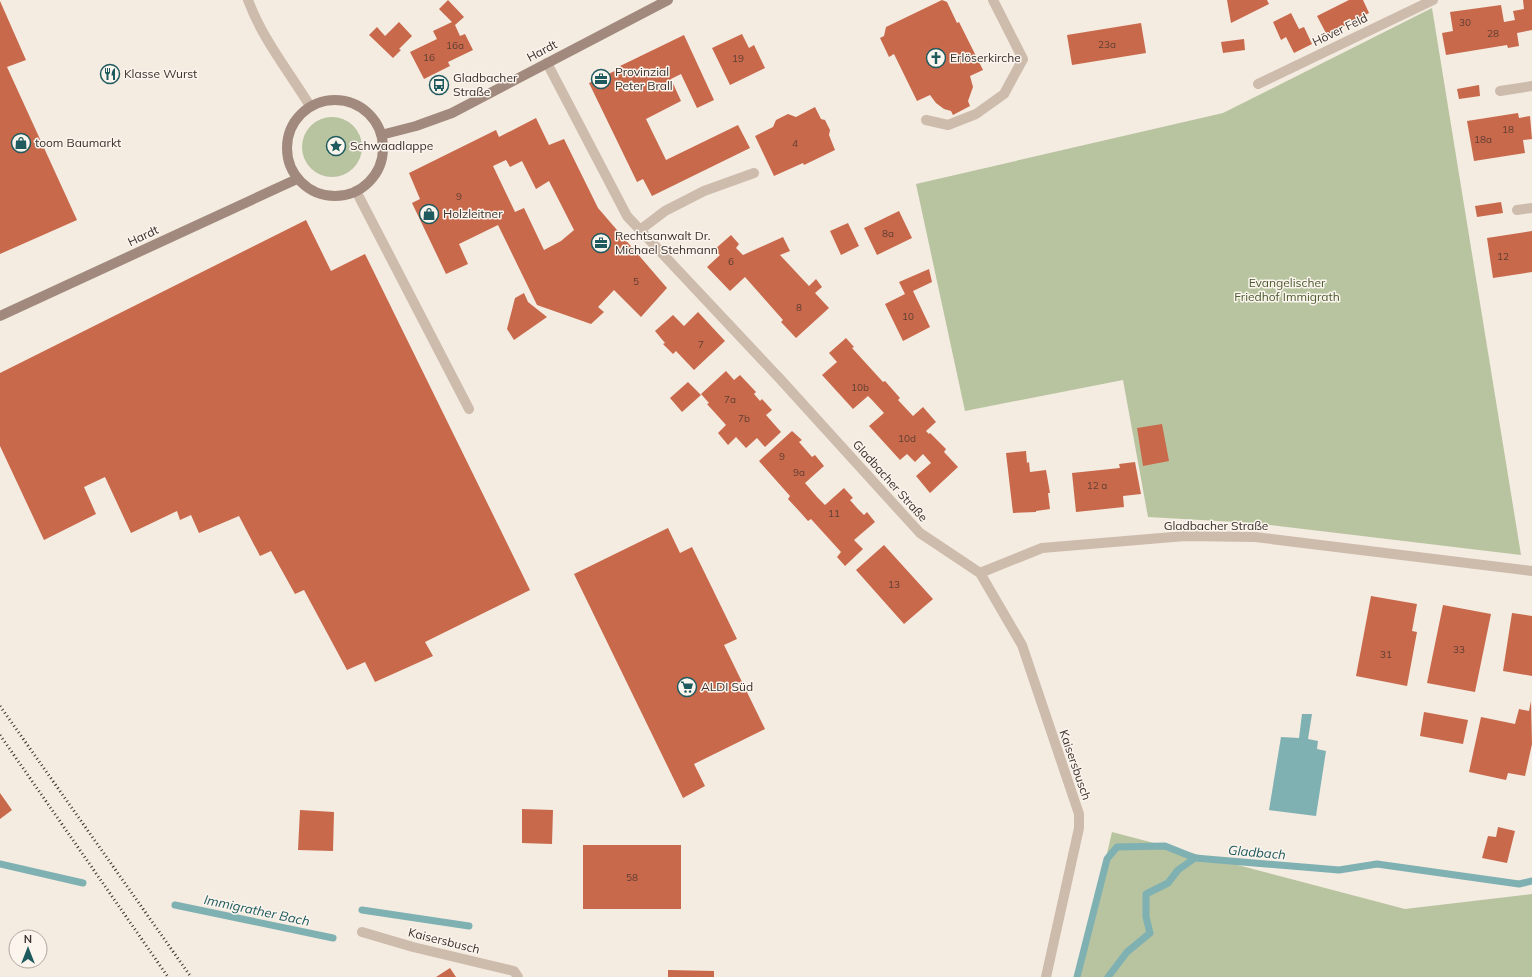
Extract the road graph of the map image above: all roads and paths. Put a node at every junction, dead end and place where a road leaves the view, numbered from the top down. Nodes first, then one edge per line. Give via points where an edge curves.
1 (248, 0) edge
2 (668, 0) edge
3 (993, 0) edge
4 (1433, 0) edge
5 (547, 63) junction
6 (1258, 84) dead end
7 (1532, 86) edge
8 (1500, 92) dead end
9 (310, 106) junction
10 (926, 120) dead end
11 (381, 135) junction
12 (754, 173) dead end
13 (297, 179) junction
14 (356, 191) junction
15 (1532, 208) edge
16 (1517, 210) dead end
17 (640, 230) junction
18 (0, 316) edge
19 (469, 409) dead end
20 (1532, 571) edge
21 (980, 573) junction
22 (362, 932) dead end
23 (518, 977) edge
24 (1046, 977) edge

1 - 9 street via 274,53
2 - 5 main road, Hardt
3 - 10 street via 1023,59 1004,94 976,114 948,125
4 - 6 street, Höver Feld
5 - 11 main road, Hardt via 452,113
5 - 17 street, Gladbacher Straße via 627,216
7 - 8 street
9 - 11 main road via 324,101 339,100 353,103 365,110
9 - 13 main road via 295,120 287,140 288,160
11 - 14 main road via 383,148 376,173
12 - 17 street via 704,191 665,212
13 - 14 main road via 315,192 325,195 336,196
13 - 18 main road, Hardt
14 - 19 street
15 - 16 street
17 - 21 street, Gladbacher Straße via 920,533
20 - 21 street, Gladbacher Straße via 1255,537 1185,536 1042,548
21 - 24 street, Kaisersbusch via 1022,645 1079,814 1079,828
22 - 23 street, Kaisersbusch via 514,971

